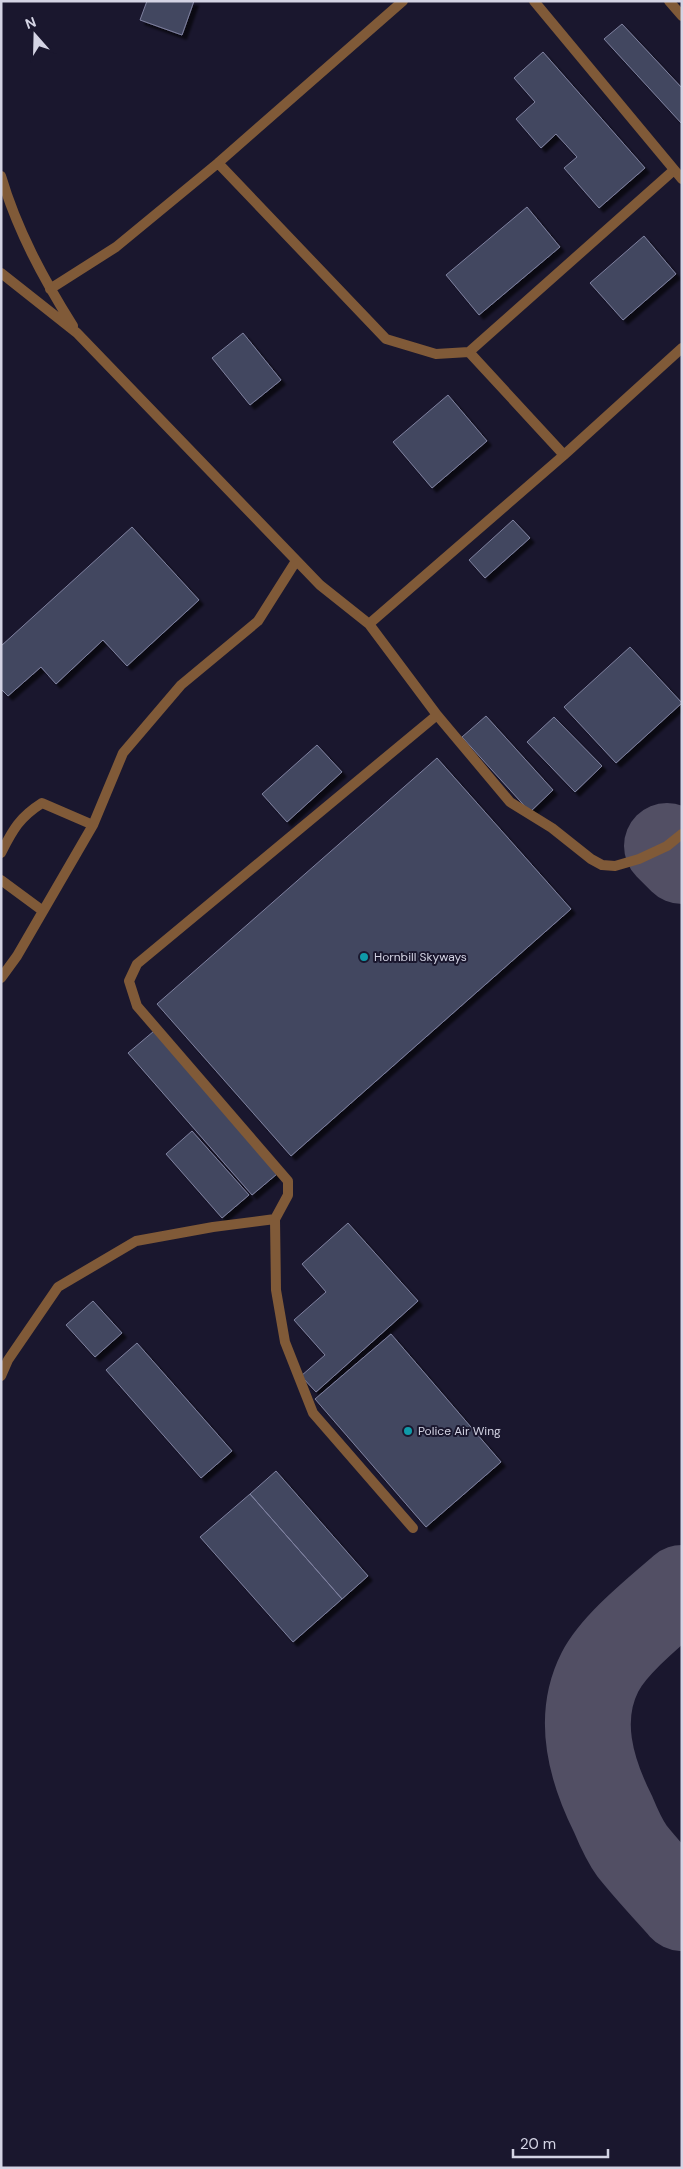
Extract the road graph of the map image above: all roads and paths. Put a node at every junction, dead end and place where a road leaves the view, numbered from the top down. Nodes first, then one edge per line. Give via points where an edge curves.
1 (403, 1) edge
2 (534, 1) edge
3 (669, 1) edge
4 (682, 16) edge
5 (218, 163) junction
6 (674, 170) junction
7 (1, 176) edge
8 (682, 179) edge
9 (1, 273) edge
10 (50, 289) junction
11 (77, 333) junction
12 (682, 348) edge
13 (469, 352) junction
14 (564, 455) junction
15 (296, 561) junction
16 (369, 624) junction
17 (437, 715) junction
18 (93, 824) junction
19 (682, 834) edge
20 (1, 852) edge
21 (1, 880) edge
22 (43, 912) junction
23 (1, 978) edge
24 (275, 1219) junction
25 (1, 1376) edge
26 (413, 1528) dead end

1 - 5 lane
2 - 6 lane
3 - 4 lane
5 - 10 lane via 116,247
5 - 13 lane via 386,339 436,354
6 - 8 lane
6 - 13 lane
7 - 10 lane via 20,233
9 - 11 lane
10 - 11 lane
11 - 15 lane
12 - 14 lane
13 - 14 lane
14 - 16 lane
15 - 16 lane
15 - 18 lane via 258,621 181,685 123,753
16 - 17 lane
17 - 19 lane via 510,802 602,865 615,866 639,859 667,846
17 - 24 lane via 138,964 129,981 137,1006 288,1181 288,1195
18 - 20 lane via 42,803 16,825
18 - 22 lane
21 - 22 lane
22 - 23 lane
24 - 25 lane via 136,1241 58,1287 8,1360
24 - 26 lane via 276,1290 285,1342 313,1412

